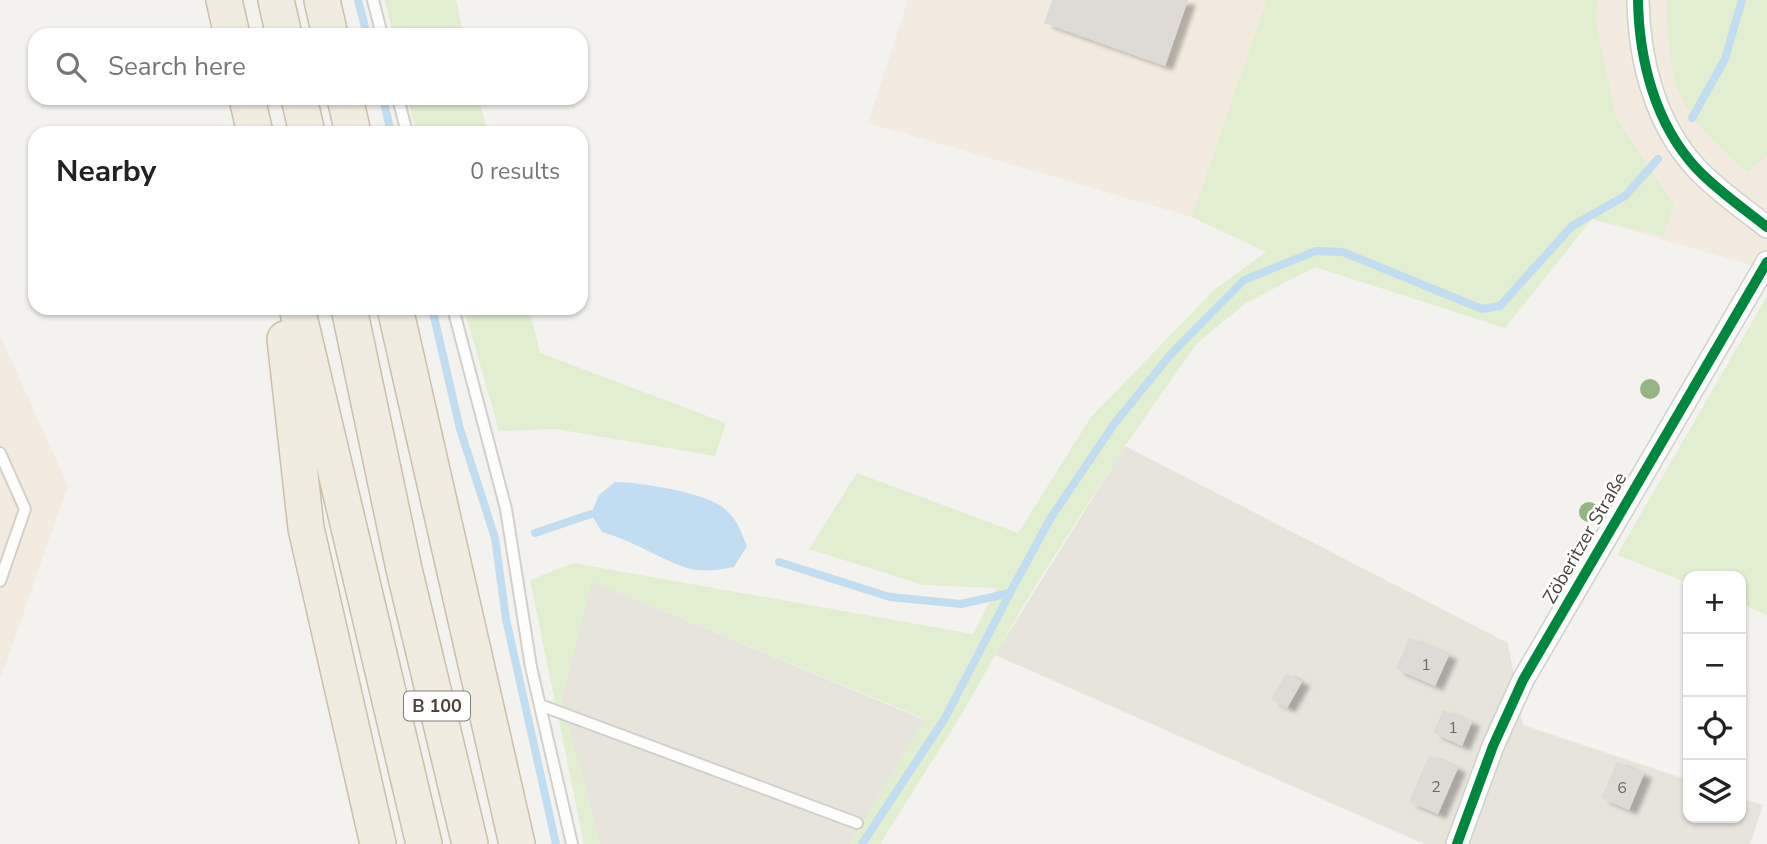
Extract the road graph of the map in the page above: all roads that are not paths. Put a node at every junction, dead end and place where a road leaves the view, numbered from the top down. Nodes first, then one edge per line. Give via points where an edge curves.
1 (224, 0) edge
2 (276, 0) edge
3 (322, 0) edge
4 (373, 0) edge
5 (1638, 0) edge
6 (230, 28) edge
7 (282, 28) edge
8 (328, 28) edge
9 (380, 28) edge
10 (249, 105) edge
11 (301, 105) edge
12 (347, 105) edge
13 (400, 105) edge
14 (253, 126) edge
15 (305, 126) edge
16 (351, 126) edge
17 (405, 126) edge
18 (1767, 227) edge
19 (1767, 262) edge
20 (282, 315) edge
21 (299, 315) edge
22 (350, 315) edge
23 (397, 315) edge
24 (455, 315) edge
25 (0, 453) edge
26 (0, 581) edge
27 (540, 705) junction
28 (857, 823) dead end
29 (378, 844) edge
30 (424, 844) edge
31 (470, 844) edge
32 (517, 844) edge
33 (572, 844) edge
34 (1457, 844) edge

1 - 6 highway
2 - 7 highway
3 - 8 highway
4 - 9 lane
5 - 18 street via 1643,58 1663,119 1695,167
10 - 14 highway
11 - 15 highway
12 - 16 highway
13 - 17 lane
19 - 34 street, Zöberitzer Straße via 1523,680
20 - 29 highway via 306,528
21 - 30 highway, B 100
22 - 31 highway, B 100 via 404,569
23 - 32 highway
24 - 27 lane via 506,509
25 - 26 lane via 25,509
27 - 28 lane
27 - 33 lane

